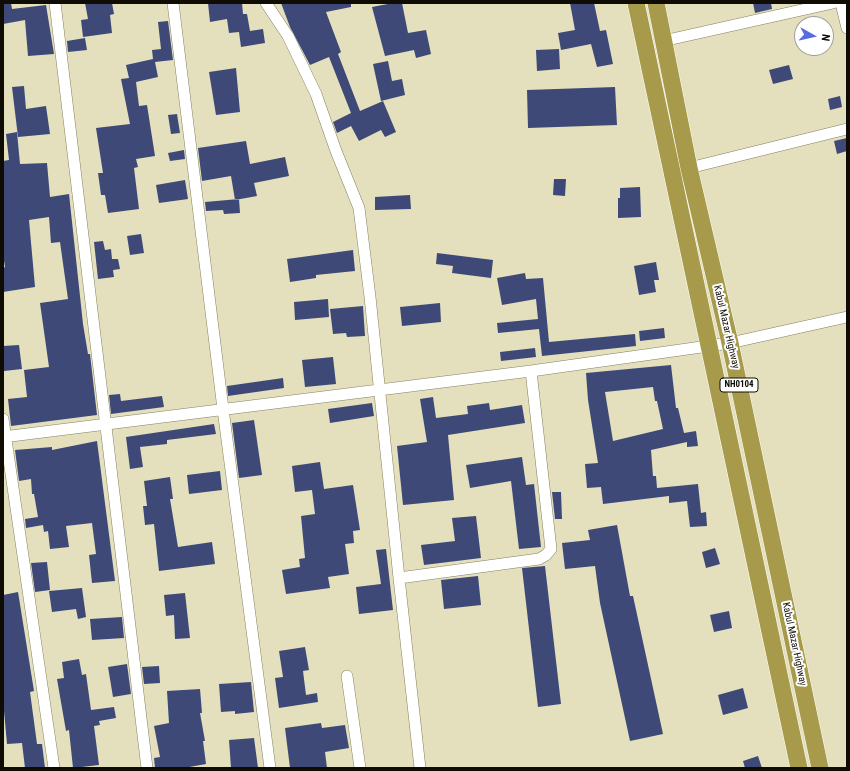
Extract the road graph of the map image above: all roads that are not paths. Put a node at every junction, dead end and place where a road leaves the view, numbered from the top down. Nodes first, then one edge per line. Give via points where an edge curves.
1 (55, 3) edge
2 (174, 3) edge
3 (266, 3) edge
4 (636, 3) edge
5 (656, 3) edge
6 (833, 3) edge
7 (841, 3) edge
8 (820, 4) edge
9 (847, 28) edge
10 (664, 41) junction
11 (847, 129) edge
12 (689, 168) junction
13 (847, 317) edge
14 (730, 343) junction
15 (709, 346) junction
16 (531, 371) junction
17 (379, 389) junction
18 (223, 409) junction
19 (3, 419) edge
20 (106, 424) junction
21 (4, 437) edge
22 (399, 578) junction
23 (347, 676) dead end
24 (54, 768) edge
25 (146, 768) edge
26 (270, 768) edge
27 (360, 768) edge
28 (420, 768) edge
29 (799, 768) edge
30 (820, 768) edge

1 - 20 street
2 - 18 street
3 - 17 street via 288,36 316,94 359,208
4 - 15 highway, Kabul Mazar Highway / NH0104
5 - 10 highway, Kabul Mazar Highway / NH0104
6 - 8 street
7 - 9 street
8 - 10 street
10 - 12 highway, Kabul Mazar Highway / NH0104
11 - 12 street
12 - 14 highway, Kabul Mazar Highway / NH0104
13 - 14 street
14 - 15 street
14 - 30 highway, Kabul Mazar Highway / NH0104
15 - 16 street
15 - 29 highway, Kabul Mazar Highway / NH0104
16 - 17 street
16 - 22 street via 551,549 539,559
17 - 18 street
17 - 22 street
18 - 20 street
18 - 26 street
19 - 21 street
20 - 21 street
20 - 25 street
21 - 24 street
22 - 28 street
23 - 27 street

